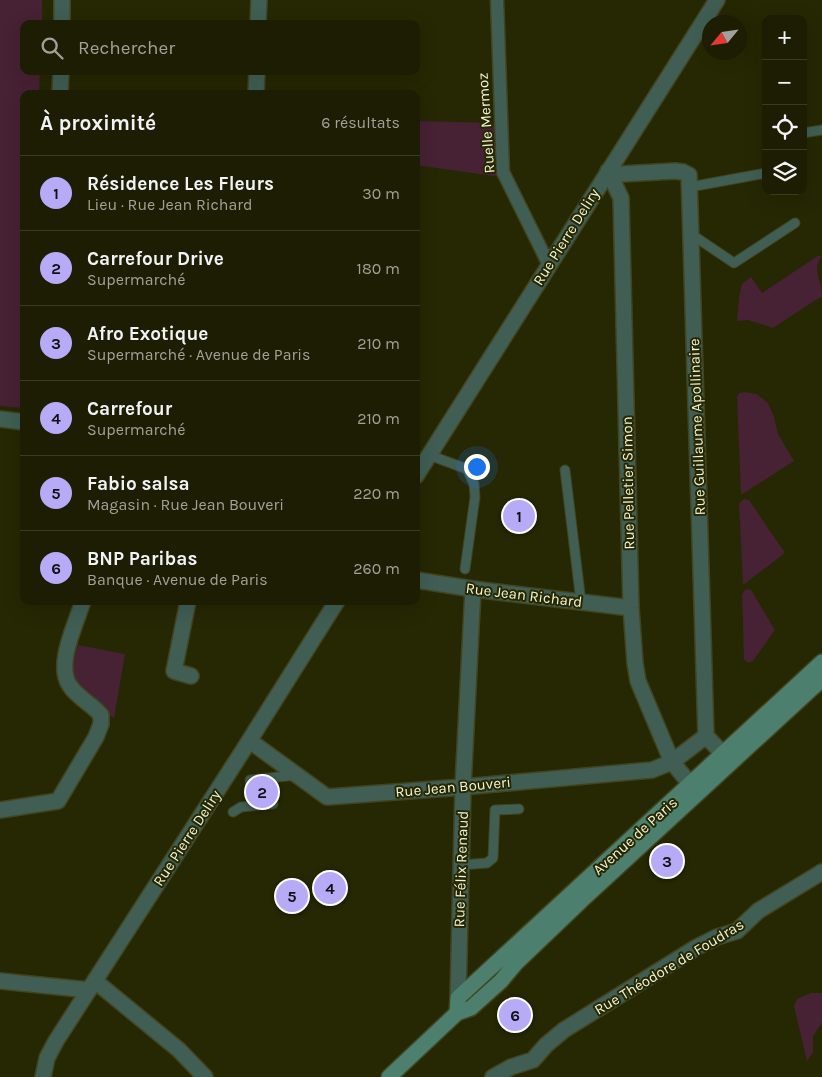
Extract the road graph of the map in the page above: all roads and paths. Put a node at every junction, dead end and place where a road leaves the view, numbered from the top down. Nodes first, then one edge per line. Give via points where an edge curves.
1 (62, 0) edge
2 (259, 0) edge
3 (497, 0) edge
4 (717, 0) edge
5 (62, 20) edge
6 (258, 20) edge
7 (61, 75) edge
8 (256, 75) edge
9 (60, 90) edge
10 (256, 90) edge
11 (822, 130) edge
12 (807, 132) edge
13 (608, 171) junction
14 (762, 174) edge
15 (690, 187) junction
16 (795, 222) dead end
17 (691, 234) junction
18 (549, 265) junction
19 (0, 419) edge
20 (20, 422) edge
21 (429, 455) junction
22 (420, 470) edge
23 (565, 470) dead end
24 (465, 569) dead end
25 (420, 581) edge
26 (473, 589) junction
27 (581, 602) junction
28 (82, 605) edge
29 (187, 605) edge
30 (335, 605) edge
31 (631, 608) junction
32 (822, 662) edge
33 (191, 676) dead end
34 (822, 679) edge
35 (706, 736) junction
36 (250, 741) junction
37 (723, 754) junction
38 (672, 762) junction
39 (297, 775) junction
40 (691, 785) junction
41 (463, 787) junction
42 (273, 804) dead end
43 (252, 806) junction
44 (519, 809) dead end
45 (0, 810) edge
46 (233, 812) dead end
47 (461, 858) junction
48 (822, 872) edge
49 (0, 980) edge
50 (92, 986) junction
51 (457, 1005) junction
52 (40, 1076) edge
53 (204, 1077) edge
54 (389, 1077) edge
55 (492, 1077) edge

1 - 5 street
2 - 6 street
3 - 18 street, Ruelle Mermoz via 503,172
4 - 13 street, Rue Pierre Deliry
7 - 9 street
8 - 10 street
11 - 12 lane
13 - 15 street via 621,174 683,172 689,175
13 - 18 street, Rue Pierre Deliry
13 - 31 street, Rue Pelletier Simon via 621,198
14 - 15 lane
15 - 17 street, Rue Guillaume Apollinaire
16 - 17 lane via 734,263
17 - 35 street, Rue Guillaume Apollinaire
18 - 21 street, Rue Pierre Deliry
19 - 20 street
21 - 22 street, Rue Pierre Deliry
21 - 24 lane via 467,468 474,484
23 - 27 lane
25 - 26 street, Rue Jean Richard
26 - 27 street, Rue Jean Richard
26 - 41 street, Rue Félix Renaud
27 - 31 street, Rue Jean Richard
28 - 45 street via 64,658 64,674 69,686 101,716 96,737 58,802
29 - 33 street via 174,671
30 - 36 street, Rue Pierre Deliry
31 - 38 street, Rue Pelletier Simon via 638,681
32 - 37 main road, Avenue de Paris
34 - 51 main road, Avenue de Paris via 584,898 471,1008
35 - 37 street
35 - 38 street, Rue Jean Bouveri
36 - 39 street, Rue Jean Bouveri
36 - 50 street, Rue Pierre Deliry
37 - 40 main road, Avenue de Paris
38 - 40 street, Rue Pelletier Simon
38 - 41 street, Rue Jean Bouveri via 652,770
39 - 41 street, Rue Jean Bouveri via 328,797
39 - 43 lane via 250,780
40 - 51 main road, Avenue de Paris
41 - 47 street, Rue Félix Renaud
42 - 43 lane
43 - 46 lane
44 - 47 lane via 495,810 493,858 487,863
47 - 51 street, Rue Félix Renaud
48 - 55 street, Rue Théodore de Foudras via 758,911 736,931 697,947 564,1030 533,1060
49 - 50 street
50 - 52 street, Rue Pierre Deliry via 50,1050
50 - 53 street via 180,1050
51 - 54 main road, Avenue de Paris

